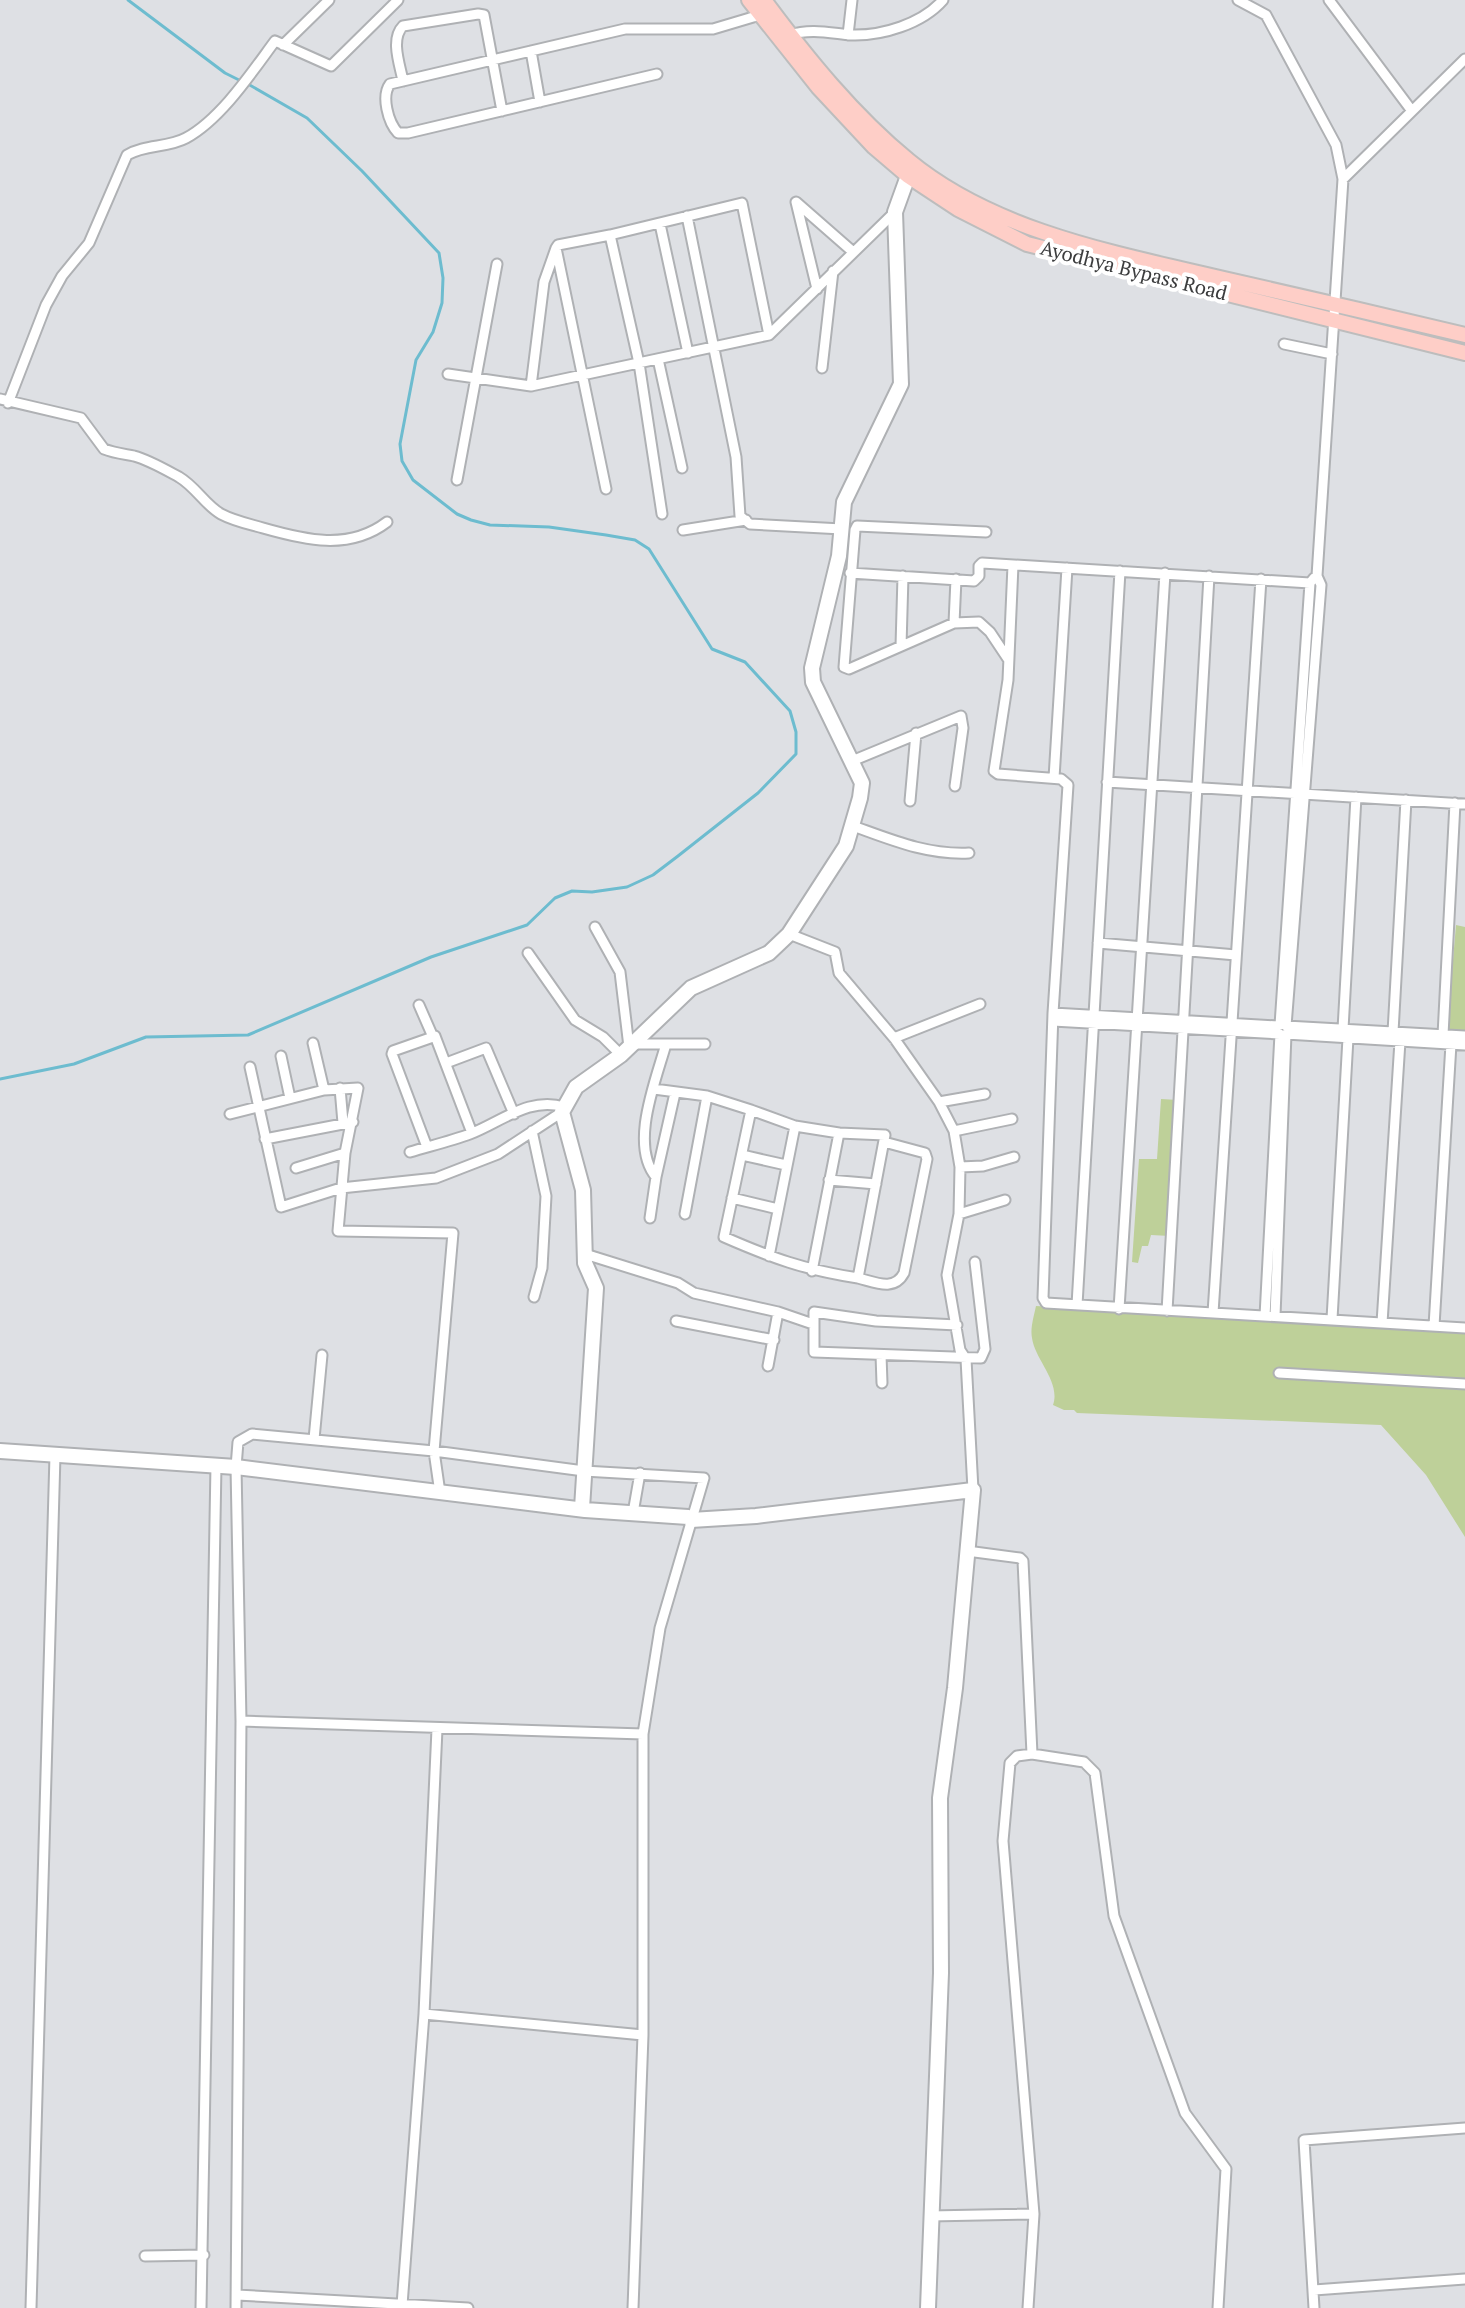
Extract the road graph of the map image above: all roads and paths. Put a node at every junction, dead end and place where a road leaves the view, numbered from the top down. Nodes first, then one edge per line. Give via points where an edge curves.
1 (329, 0) edge
2 (398, 0) edge
3 (749, 0) edge
4 (764, 0) edge
5 (852, 0) edge
6 (943, 0) edge
7 (1238, 0) edge
8 (1329, 0) edge
9 (760, 15) junction
10 (848, 35) junction
11 (784, 38) junction
12 (283, 45) junction
13 (531, 51) junction
14 (1465, 59) edge
15 (494, 60) junction
16 (657, 74) dead end
17 (403, 81) junction
18 (540, 102) junction
19 (502, 111) junction
20 (1412, 111) junction
21 (909, 169) junction
22 (1343, 179) junction
23 (895, 212) junction
24 (687, 216) junction
25 (660, 224) junction
26 (610, 235) junction
27 (556, 248) junction
28 (852, 251) junction
29 (497, 264) dead end
30 (833, 271) junction
31 (817, 289) junction
32 (1335, 312) junction
33 (769, 335) junction
34 (1465, 335) edge
35 (1284, 344) dead end
36 (713, 347) junction
37 (688, 353) junction
38 (1465, 353) edge
39 (1332, 354) junction
40 (658, 359) junction
41 (639, 363) junction
42 (822, 368) dead end
43 (448, 374) dead end
44 (585, 375) junction
45 (474, 378) junction
46 (531, 386) junction
47 (4, 401) edge
48 (682, 468) dead end
49 (457, 480) dead end
50 (606, 489) dead end
51 (662, 514) dead end
52 (746, 520) junction
53 (387, 522) dead end
54 (842, 529) junction
55 (683, 530) dead end
56 (986, 532) dead end
57 (1013, 565) junction
58 (1067, 568) junction
59 (1120, 571) junction
60 (850, 573) junction
61 (1165, 573) junction
62 (903, 576) junction
63 (1209, 576) junction
64 (956, 579) junction
65 (1261, 579) junction
66 (1313, 579) junction
67 (954, 623) junction
68 (901, 646) junction
69 (1009, 661) junction
70 (916, 733) junction
71 (852, 761) junction
72 (1054, 778) junction
73 (1107, 782) junction
74 (1151, 785) junction
75 (955, 786) dead end
76 (1197, 788) junction
77 (1247, 791) junction
78 (1300, 795) junction
79 (1356, 797) junction
80 (1406, 800) junction
81 (910, 801) dead end
82 (1460, 804) edge
83 (853, 826) junction
84 (969, 853) dead end
85 (595, 927) dead end
86 (789, 934) junction
87 (1098, 943) junction
88 (1141, 947) junction
89 (1189, 951) junction
90 (528, 953) dead end
91 (1236, 955) junction
92 (980, 1004) dead end
93 (419, 1005) dead end
94 (1053, 1017) junction
95 (1093, 1019) junction
96 (1137, 1022) junction
97 (1183, 1025) junction
98 (1232, 1027) junction
99 (1282, 1029) junction
100 (1346, 1034) junction
101 (1443, 1035) junction
102 (1465, 1036) edge
103 (433, 1037) junction
104 (1396, 1037) junction
105 (894, 1038) junction
106 (313, 1043) dead end
107 (666, 1044) junction
108 (705, 1044) dead end
109 (1451, 1044) junction
110 (1465, 1045) edge
111 (627, 1049) junction
112 (281, 1056) dead end
113 (446, 1063) junction
114 (250, 1067) dead end
115 (340, 1088) junction
116 (654, 1089) junction
117 (324, 1090) junction
118 (675, 1093) junction
119 (985, 1094) dead end
120 (707, 1096) junction
121 (290, 1098) junction
122 (939, 1102) junction
123 (259, 1106) junction
124 (563, 1109) junction
125 (751, 1110) junction
126 (230, 1114) dead end
127 (514, 1114) junction
128 (1012, 1119) dead end
129 (348, 1122) junction
130 (795, 1126) junction
131 (532, 1131) junction
132 (954, 1131) junction
133 (472, 1133) junction
134 (839, 1133) junction
135 (265, 1139) junction
136 (884, 1142) junction
137 (427, 1147) junction
138 (410, 1152) dead end
139 (345, 1153) junction
140 (742, 1155) junction
141 (1014, 1157) dead end
142 (786, 1165) junction
143 (960, 1167) junction
144 (296, 1168) dead end
145 (656, 1177) junction
146 (829, 1180) junction
147 (876, 1184) junction
148 (341, 1188) junction
149 (732, 1198) junction
150 (1005, 1200) dead end
151 (778, 1209) junction
152 (685, 1214) dead end
153 (959, 1214) junction
154 (650, 1218) dead end
155 (585, 1254) junction
156 (769, 1256) junction
157 (975, 1262) dead end
158 (812, 1271) junction
159 (858, 1278) junction
160 (534, 1297) dead end
161 (1077, 1305) junction
162 (1119, 1309) junction
163 (1167, 1311) junction
164 (778, 1312) junction
165 (1213, 1313) junction
166 (1270, 1316) junction
167 (1332, 1319) junction
168 (676, 1321) dead end
169 (1382, 1323) junction
170 (813, 1324) junction
171 (957, 1325) junction
172 (1434, 1326) junction
173 (1465, 1328) edge
174 (774, 1340) junction
175 (322, 1355) dead end
176 (881, 1355) junction
177 (966, 1359) junction
178 (768, 1366) dead end
179 (1279, 1373) dead end
180 (882, 1383) dead end
181 (1465, 1384) edge
182 (314, 1439) junction
183 (0, 1451) edge
184 (434, 1451) junction
185 (55, 1455) junction
186 (216, 1465) junction
187 (236, 1467) junction
188 (584, 1471) junction
189 (640, 1473) junction
190 (973, 1490) junction
191 (440, 1493) junction
192 (582, 1508) junction
193 (633, 1513) junction
194 (691, 1520) junction
195 (967, 1551) junction
196 (241, 1721) junction
197 (437, 1729) junction
198 (643, 1734) junction
199 (1032, 1754) junction
200 (424, 2014) junction
201 (643, 2035) junction
202 (1465, 2128) edge
203 (1034, 2214) junction
204 (930, 2216) junction
205 (204, 2255) junction
206 (145, 2256) dead end
207 (1465, 2279) edge
208 (1314, 2290) junction
209 (237, 2295) junction
210 (402, 2305) junction
211 (31, 2308) edge
212 (201, 2308) edge
213 (236, 2308) edge
214 (468, 2308) edge
215 (633, 2308) edge
216 (928, 2308) edge
217 (1028, 2308) edge
218 (1218, 2308) edge
219 (1314, 2308) edge

1 - 12 street
2 - 12 street via 331,66
3 - 9 main road, Ayodhya Bypass Road
4 - 11 main road, Ayodhya Bypass Road
5 - 10 street
6 - 10 street via 891,31
7 - 22 street via 1266,15 1336,145
8 - 20 street
9 - 11 main road, Ayodhya Bypass Road
9 - 13 street via 713,29 625,29
10 - 11 street via 804,30
11 - 21 main road, Ayodhya Bypass Road via 822,84
12 - 47 street via 275,41 207,124 184,140 137,148 127,155 89,243 46,305
13 - 15 street
13 - 18 street
14 - 20 street
15 - 17 street
15 - 17 street via 484,15 403,26 396,39
15 - 19 street
16 - 18 street
17 - 19 street via 386,90 398,133
18 - 19 street
20 - 22 street
21 - 23 street
21 - 32 main road, Ayodhya Bypass Road via 1028,228
22 - 32 street
23 - 28 street
23 - 54 street via 901,384 844,502
24 - 25 street
24 - 33 street via 742,203
24 - 36 street
25 - 26 street
25 - 37 street
26 - 27 street
26 - 41 street
27 - 44 street
27 - 46 street via 544,282
28 - 30 street
28 - 31 street via 796,202
29 - 45 street
30 - 31 street
30 - 42 street
31 - 33 street
32 - 34 main road, Ayodhya Bypass Road
32 - 38 main road, Ayodhya Bypass Road
32 - 39 street
33 - 36 street
35 - 39 street
36 - 37 street
36 - 52 street via 736,457 740,516
37 - 40 street
39 - 66 street
40 - 41 street
40 - 48 street
41 - 44 street
41 - 51 street
43 - 45 street
44 - 46 street
44 - 50 street
45 - 46 street
45 - 49 street
47 - 53 street via 81,418 104,449 179,477 232,519 298,538 326,540 372,533
52 - 54 street
52 - 55 street
54 - 71 street via 812,668 813,682
56 - 60 street via 857,526
57 - 58 street
57 - 64 street via 980,563 977,579
57 - 69 street
58 - 59 street
58 - 72 street
59 - 61 street
59 - 73 street
60 - 62 street
60 - 68 street via 844,667
61 - 63 street
61 - 74 street
62 - 64 street
62 - 68 street
63 - 65 street
63 - 76 street
64 - 67 street
65 - 66 street
65 - 77 street
66 - 78 street via 1321,585
67 - 68 street
67 - 69 street via 979,622
69 - 72 street via 994,771
70 - 71 street
70 - 75 street via 961,716
70 - 81 street
71 - 83 street via 862,783
72 - 94 street via 1068,785
73 - 74 street
73 - 87 street
74 - 76 street
74 - 88 street
76 - 77 street
76 - 89 street
77 - 78 street
77 - 91 street
78 - 79 street
78 - 99 street
79 - 80 street
79 - 100 street
80 - 82 street
80 - 104 street
82 - 101 street
83 - 84 street via 918,849
83 - 86 street via 846,846
85 - 111 street via 621,977
86 - 105 street via 835,952 839,973
86 - 111 street via 769,953 691,988
87 - 88 street
87 - 95 street
88 - 89 street
88 - 96 street
89 - 91 street
89 - 97 street
90 - 111 street via 575,1020
91 - 98 street
92 - 105 street
93 - 103 street
94 - 95 street
94 - 161 street via 1043,1298 1051,1305
95 - 96 street
95 - 161 street
96 - 97 street
96 - 162 street
97 - 98 street
97 - 163 street
98 - 99 street
98 - 165 street
99 - 100 street
99 - 166 street
100 - 104 street
100 - 167 street
101 - 102 street
101 - 104 street
103 - 113 street
103 - 137 street via 392,1054
104 - 109 street
104 - 169 street
105 - 122 street
106 - 117 street
107 - 108 street
107 - 111 street
107 - 116 street
109 - 110 street
109 - 172 street
111 - 124 street via 576,1087
112 - 121 street
113 - 127 street via 486,1048
113 - 133 street
114 - 123 street
115 - 117 street
115 - 129 street
115 - 129 street via 358,1088
116 - 118 street
116 - 145 street via 643,1133 649,1168
117 - 121 street
118 - 120 street
118 - 145 street
119 - 122 street
120 - 125 street
120 - 152 street
121 - 123 street
122 - 132 street
123 - 126 street
123 - 135 street
124 - 127 street via 535,1104
124 - 131 street
124 - 155 street via 583,1190
125 - 130 street
125 - 140 street
127 - 133 street
128 - 132 street
129 - 135 street
129 - 139 street
130 - 134 street
130 - 142 street
131 - 148 street via 498,1154 436,1178
131 - 160 street via 546,1196 542,1265
132 - 143 street
133 - 137 street
134 - 136 street via 885,1135
134 - 146 street
135 - 148 street via 281,1207
136 - 147 street
136 - 159 street via 919,1150 927,1159 899,1283
137 - 138 street
139 - 144 street
139 - 148 street
140 - 142 street
140 - 149 street
141 - 143 street
142 - 151 street
143 - 153 street
145 - 154 street
146 - 147 street
146 - 158 street
147 - 159 street
148 - 184 street via 338,1231 453,1233
149 - 151 street
149 - 156 street via 724,1237
150 - 153 street
151 - 156 street
153 - 171 street via 947,1275
155 - 164 street via 678,1283 694,1293
155 - 188 street via 596,1288
156 - 158 street
157 - 177 street via 985,1349 981,1358
158 - 159 street
161 - 162 street
162 - 163 street
163 - 165 street
164 - 170 street
164 - 174 street
165 - 166 street
166 - 167 street
167 - 169 street
168 - 174 street
169 - 172 street
170 - 171 street via 814,1312
170 - 176 street via 814,1352
171 - 177 street
172 - 173 street
174 - 178 street
175 - 182 street
176 - 177 street
176 - 180 street
177 - 190 street
179 - 181 street
182 - 184 street
182 - 187 street via 252,1434 238,1442
183 - 185 street
184 - 188 street
184 - 191 street
185 - 186 street
185 - 211 street
186 - 187 street
186 - 205 street
187 - 191 street
187 - 196 street
188 - 189 street
188 - 192 street
189 - 193 street
189 - 194 street via 704,1478
190 - 194 street
190 - 195 street
191 - 192 street
192 - 193 street
193 - 194 street
194 - 198 street via 660,1628
195 - 199 street via 1023,1561
195 - 204 street via 940,1798 941,1973
196 - 197 street
196 - 209 street
197 - 198 street
197 - 200 street
198 - 201 street
199 - 203 street via 1010,1763 1003,1841
199 - 218 street via 1084,1762 1095,1773 1114,1916 1185,2113 1226,2169
200 - 201 street
200 - 210 street
201 - 215 street
202 - 208 street via 1304,2140
203 - 204 street
203 - 217 street
204 - 216 street
205 - 206 street
205 - 212 street
207 - 208 street
208 - 219 street
209 - 210 street
209 - 213 street
210 - 214 street

